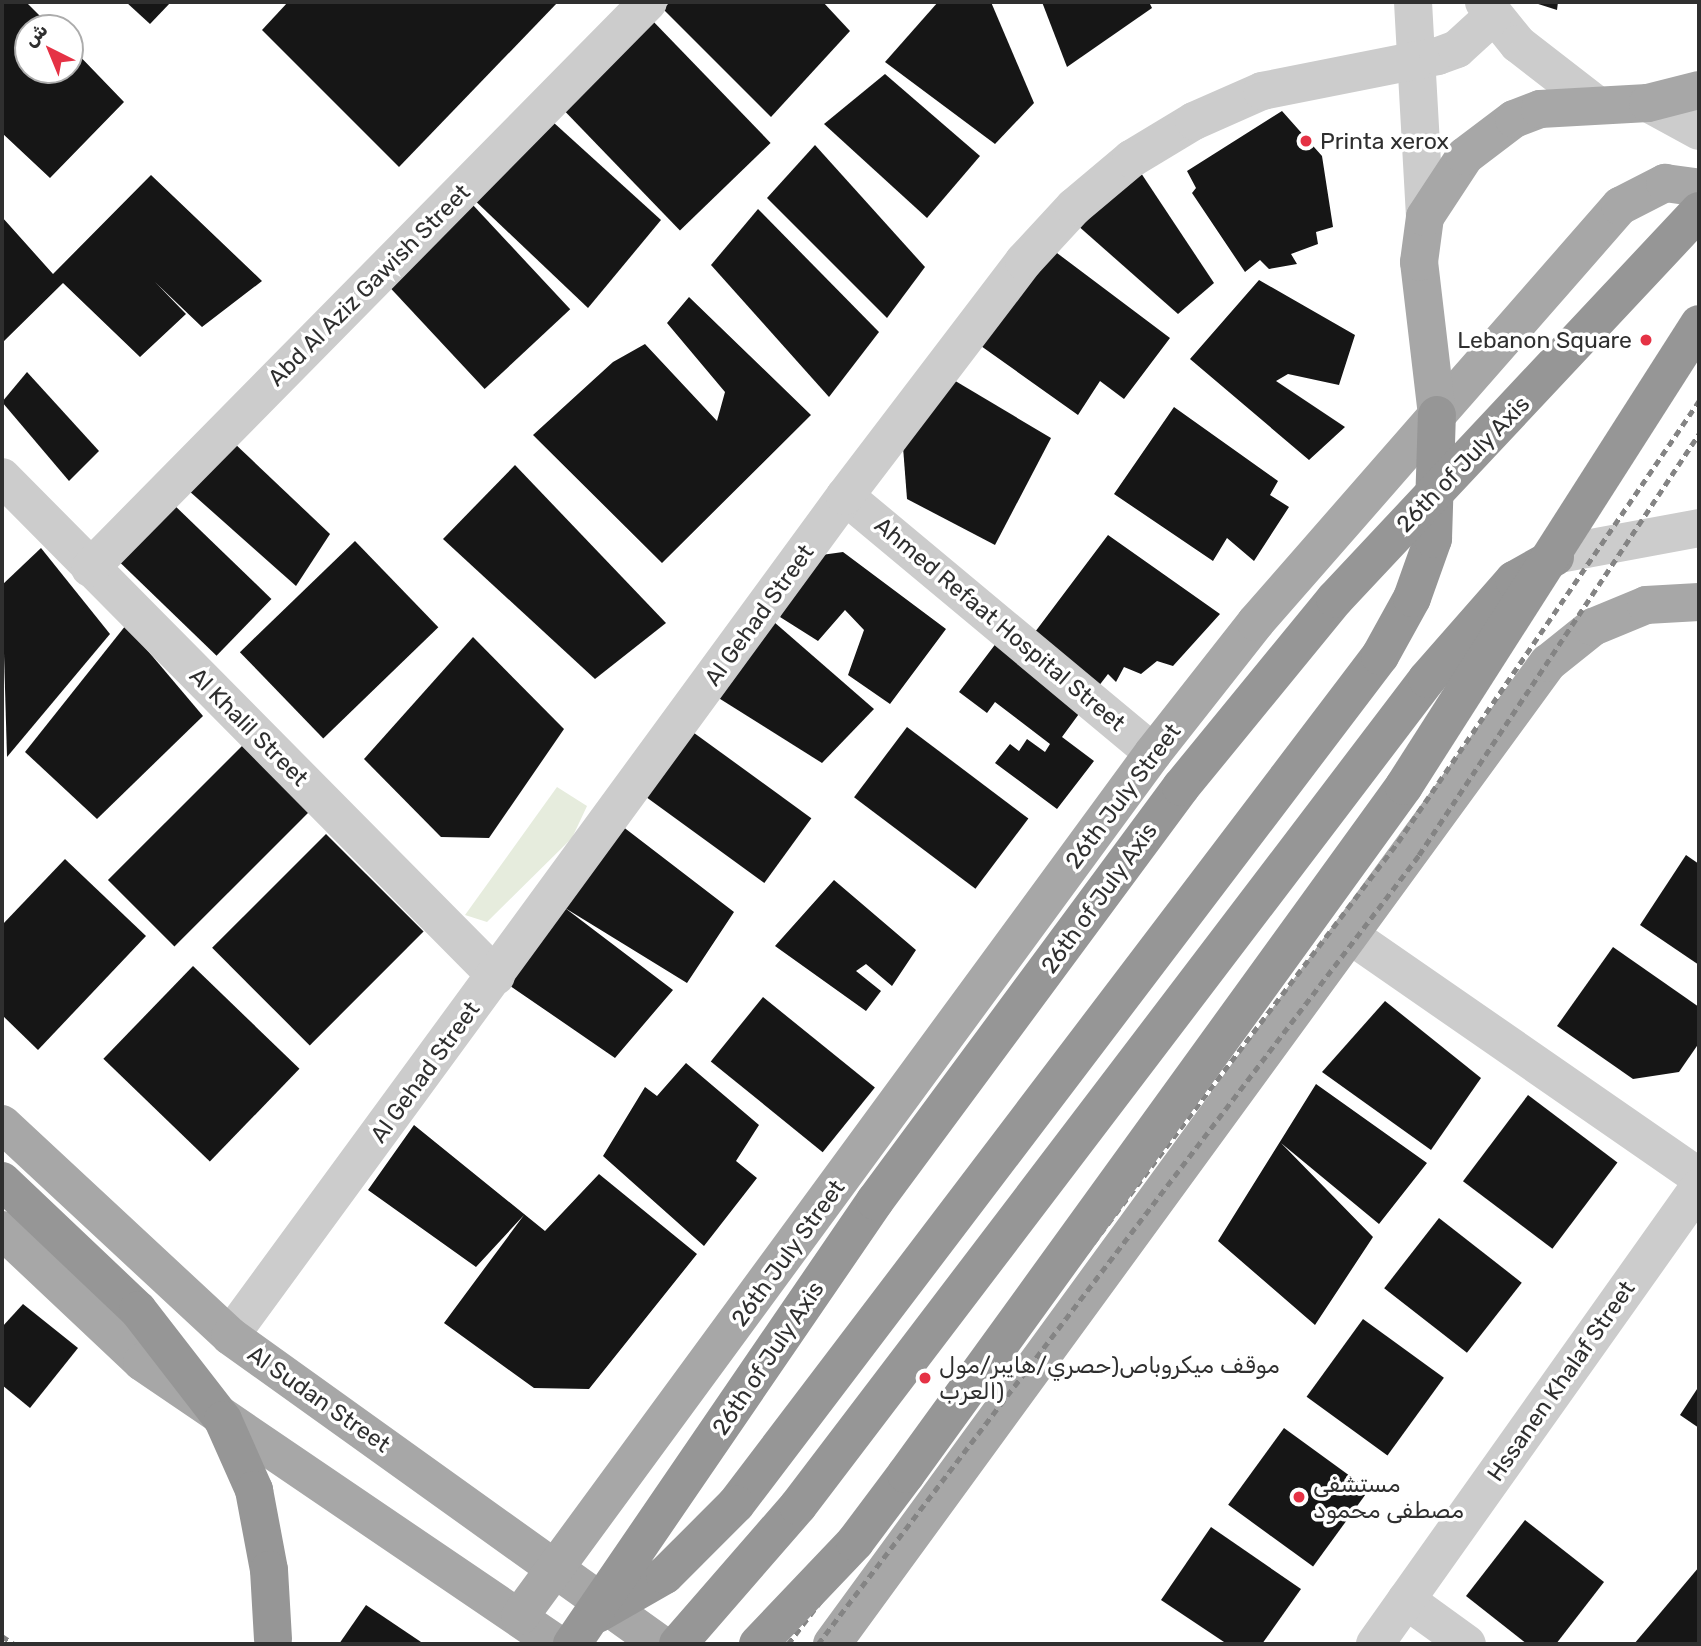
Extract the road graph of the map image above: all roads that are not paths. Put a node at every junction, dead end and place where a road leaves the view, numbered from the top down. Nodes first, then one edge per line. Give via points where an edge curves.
1 (648, 2) edge
2 (1413, 2) edge
3 (1489, 9) edge
4 (1416, 58) junction
5 (1699, 90) edge
6 (1594, 103) junction
7 (1648, 103) junction
8 (1699, 131) edge
9 (1699, 188) edge
10 (1699, 211) edge
11 (1424, 217) junction
12 (1699, 324) edge
13 (1437, 415) junction
14 (2, 477) edge
15 (845, 496) junction
16 (1699, 528) edge
17 (1559, 554) joint
18 (90, 568) junction
19 (1699, 602) edge
20 (1153, 753) junction
21 (1351, 936) junction
22 (496, 976) junction
23 (2, 1124) edge
24 (1699, 1177) edge
25 (2, 1181) edge
26 (1699, 1187) edge
27 (2, 1230) edge
28 (230, 1336) junction
29 (558, 1568) junction
30 (1406, 1600) junction
31 (520, 1616) junction
32 (581, 1631) edge
33 (272, 1644) edge
34 (557, 1644) edge
35 (660, 1644) edge
36 (678, 1644) edge
37 (758, 1644) edge
38 (832, 1644) edge
39 (1375, 1644) edge
40 (1467, 1644) edge

1 - 18 street, Abd Al Aziz Gawish Street
2 - 4 street
3 - 4 street, Al Gehad Street via 1457,49
3 - 6 street via 1546,69
4 - 11 street
4 - 15 street, Al Gehad Street via 1262,91 1131,159 1024,261
5 - 7 main road
6 - 7 main road
6 - 11 main road via 1540,109 1488,135 1465,156
7 - 8 street
9 - 13 main road, 26th July Street via 1665,183 1620,206
10 - 32 highway, 26th of July Axis, bridge via 1335,599 1181,787 875,1201
11 - 13 main road via 1421,298
12 - 37 highway, bridge via 1404,786 855,1542
13 - 20 main road, 26th July Street via 1256,622
13 - 32 highway, bridge via 1440,483 1433,539 1412,598 1373,666 736,1504 666,1575
14 - 18 street, Al Khalil Street
15 - 20 street, Ahmed Refaat Hospital Street
15 - 22 street, Al Gehad Street
16 - 17 street
17 - 36 highway via 1514,580 1470,629 798,1506
18 - 22 street, Al Khalil Street
19 - 21 main road via 1636,610 1593,627 1548,663
20 - 29 main road, 26th July Street
21 - 24 street
21 - 38 main road
22 - 28 street, Al Gehad Street
23 - 28 main road, Al Sudan Street
25 - 33 highway, bridge via 138,1310 223,1420 254,1490 270,1570
26 - 30 street, Hssanen Khalaf Street
27 - 31 main road via 142,1362
28 - 29 main road, Al Sudan Street
29 - 31 main road, 26th July Street
29 - 35 main road, Al Sudan Street
30 - 39 street, Hssanen Khalaf Street
30 - 40 street
31 - 34 main road

